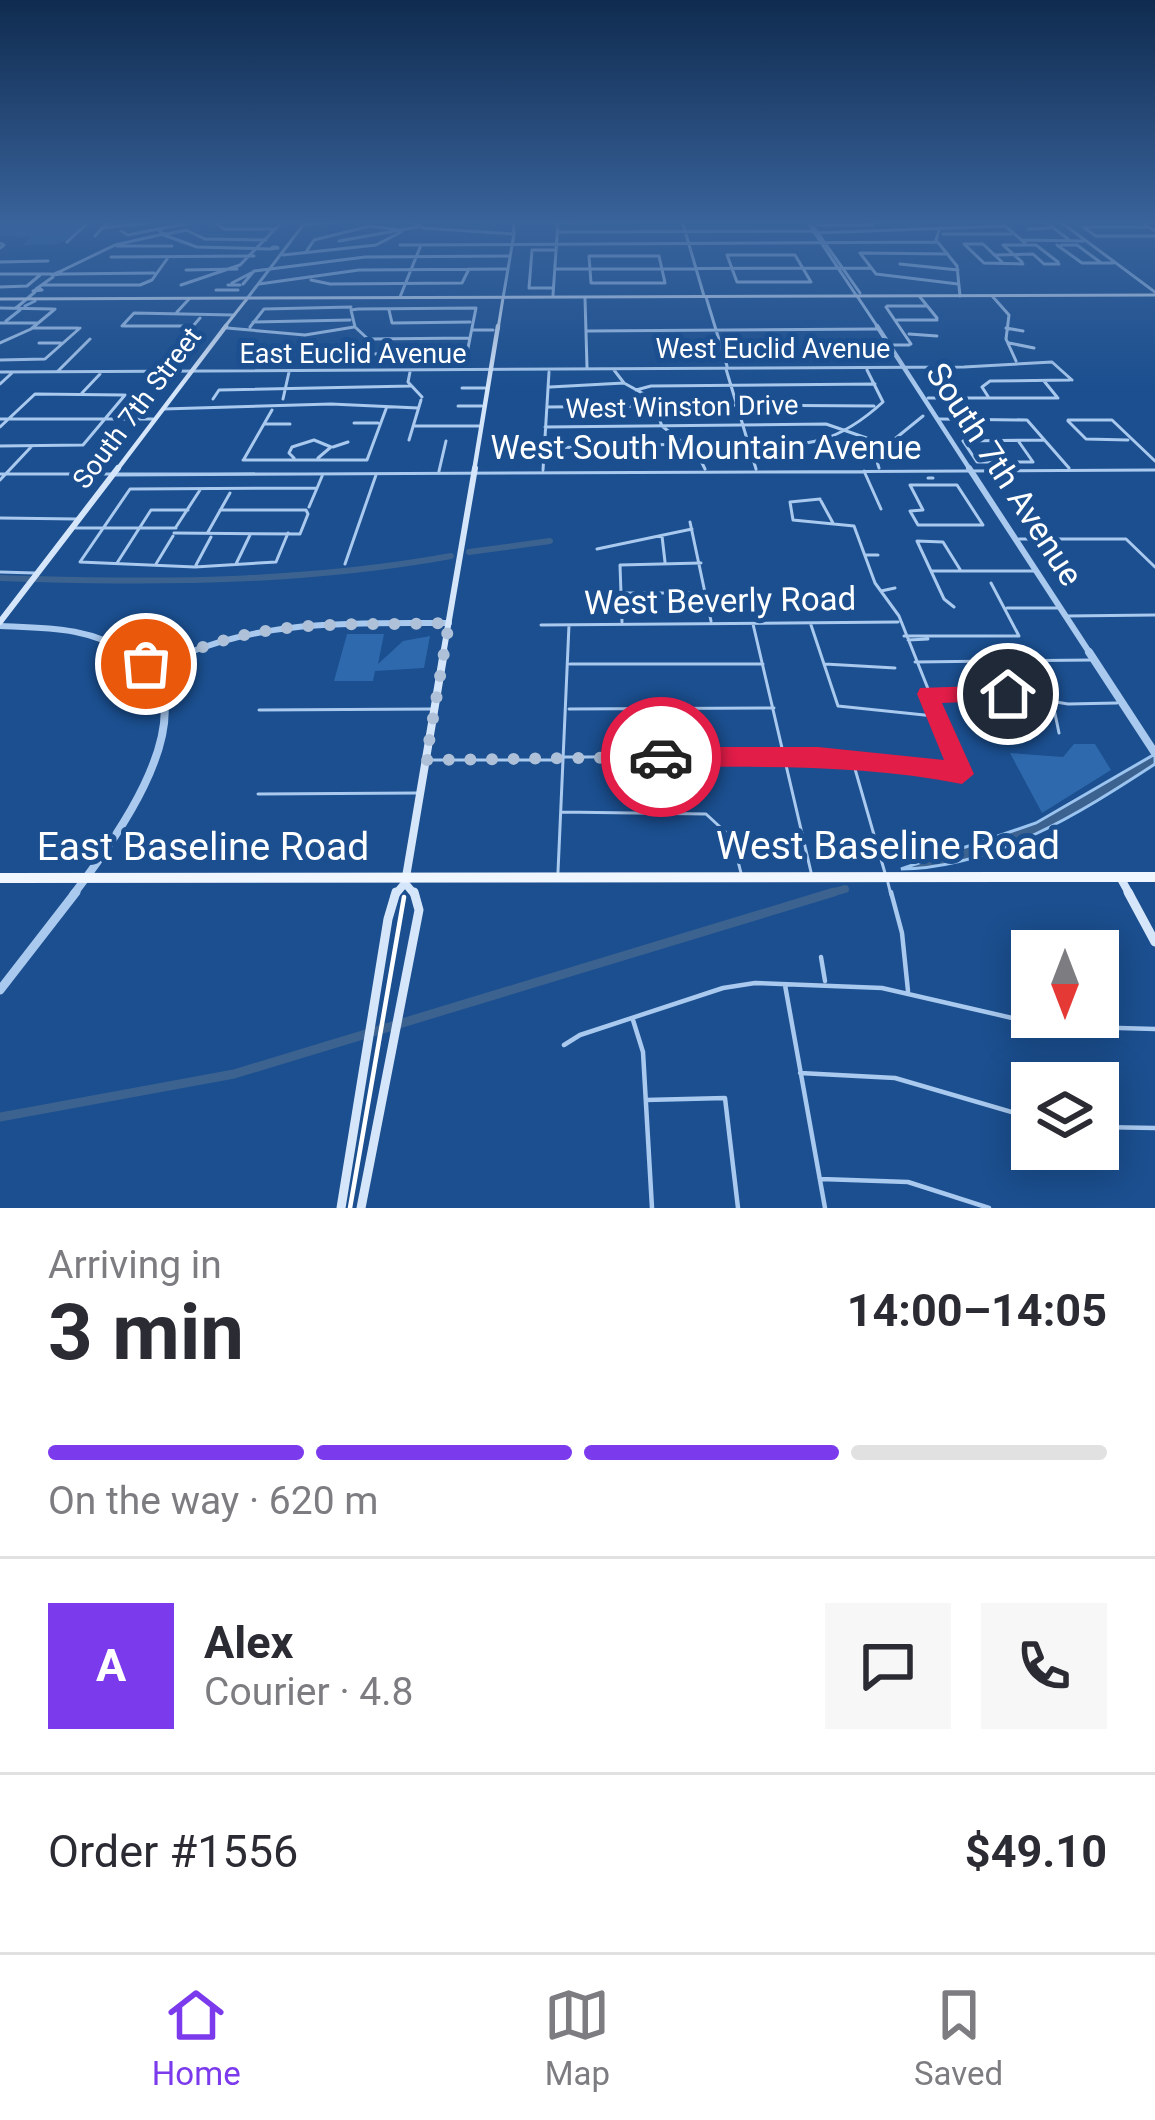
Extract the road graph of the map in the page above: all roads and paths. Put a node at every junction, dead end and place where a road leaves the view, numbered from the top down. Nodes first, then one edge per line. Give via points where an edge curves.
1 (38, 276) edge
2 (54, 276) edge
3 (153, 276) edge
4 (223, 276) edge
5 (246, 276) edge
6 (250, 276) edge
7 (264, 276) edge
8 (322, 276) edge
9 (409, 276) edge
10 (466, 276) edge
11 (507, 276) edge
12 (530, 276) edge
13 (555, 276) edge
14 (591, 276) edge
15 (664, 276) edge
16 (699, 276) edge
17 (735, 276) edge
18 (807, 276) edge
19 (846, 276) edge
20 (895, 276) edge
21 (958, 276) edge
22 (309, 279) junction
23 (774, 282) junction
24 (627, 283) junction
25 (181, 284) dead end
26 (258, 284) junction
27 (406, 284) junction
28 (455, 284) junction
29 (958, 284) junction
30 (243, 285) junction
31 (229, 286) junction
32 (0, 287) edge
33 (554, 288) junction
34 (238, 290) junction
35 (39, 291) junction
36 (1155, 294) edge
37 (212, 295) dead end
38 (235, 295) dead end
39 (859, 295) junction
40 (919, 296) junction
41 (961, 296) junction
42 (992, 296) junction
43 (320, 297) dead end
44 (705, 297) junction
45 (781, 297) junction
46 (312, 298) junction
47 (451, 298) junction
48 (503, 298) junction
49 (553, 298) junction
50 (585, 298) junction
51 (629, 298) junction
52 (0, 299) edge
53 (188, 299) junction
54 (219, 299) junction
55 (400, 299) junction
56 (247, 300) junction
57 (20, 304) junction
58 (927, 306) junction
59 (355, 307) junction
60 (0, 308) edge
61 (389, 308) junction
62 (176, 314) junction
63 (202, 315) junction
64 (235, 315) junction
65 (352, 320) junction
66 (895, 320) junction
67 (0, 322) edge
68 (39, 322) junction
69 (253, 322) junction
70 (473, 322) junction
71 (355, 327) junction
72 (33, 328) junction
73 (225, 328) junction
74 (249, 328) junction
75 (1004, 328) junction
76 (717, 329) junction
77 (878, 329) junction
78 (471, 330) junction
79 (497, 330) junction
80 (587, 331) junction
81 (1023, 331) dead end
82 (905, 334) junction
83 (937, 336) dead end
84 (469, 338) junction
85 (90, 339) dead end
86 (368, 339) junction
87 (2, 340) edge
88 (39, 343) dead end
89 (1007, 343) junction
90 (63, 344) junction
91 (889, 345) junction
92 (1034, 348) dead end
93 (0, 360) edge
94 (1017, 362) junction
95 (253, 363) dead end
96 (865, 367) junction
97 (903, 367) junction
98 (927, 367) junction
99 (549, 368) junction
100 (614, 368) junction
101 (727, 368) junction
102 (586, 369) junction
103 (411, 371) junction
104 (490, 371) junction
105 (0, 372) edge
106 (14, 372) junction
107 (57, 372) junction
108 (102, 372) junction
109 (191, 372) junction
110 (247, 372) junction
111 (289, 372) junction
112 (1042, 380) junction
113 (623, 383) junction
114 (0, 384) edge
115 (875, 384) junction
116 (411, 386) junction
117 (548, 386) junction
118 (731, 386) junction
119 (462, 388) dead end
120 (487, 388) junction
121 (284, 389) junction
122 (637, 390) junction
123 (80, 394) junction
124 (923, 398) junction
125 (950, 398) junction
126 (990, 398) junction
127 (213, 399) dead end
128 (283, 399) dead end
129 (331, 404) junction
130 (737, 404) junction
131 (696, 405) dead end
132 (458, 406) dead end
133 (484, 406) junction
134 (655, 406) junction
135 (547, 407) junction
136 (878, 407) junction
137 (387, 408) junction
138 (418, 408) junction
139 (163, 409) junction
140 (272, 409) junction
141 (326, 414) dead end
142 (923, 416) dead end
143 (0, 419) edge
144 (9, 419) junction
145 (107, 419) junction
146 (155, 419) junction
147 (937, 419) junction
148 (354, 423) dead end
149 (380, 423) junction
150 (264, 424) junction
151 (290, 424) dead end
152 (743, 424) junction
153 (413, 426) junction
154 (481, 426) junction
155 (662, 426) junction
156 (545, 427) junction
157 (0, 428) edge
158 (849, 429) junction
159 (318, 433) dead end
160 (895, 439) junction
161 (314, 440) junction
162 (409, 440) dead end
163 (1018, 440) junction
164 (1044, 440) junction
165 (1131, 440) junction
166 (446, 441) dead end
167 (279, 442) dead end
168 (348, 442) dead end
169 (905, 443) dead end
170 (685, 444) junction
171 (33, 445) junction
172 (887, 445) junction
173 (0, 446) edge
174 (749, 446) junction
175 (292, 447) junction
176 (332, 447) junction
177 (544, 448) junction
178 (1155, 459) edge
179 (300, 460) junction
180 (311, 460) junction
181 (970, 469) junction
182 (863, 470) junction
183 (879, 470) junction
184 (925, 470) junction
185 (1068, 470) junction
186 (1155, 470) edge
187 (705, 471) junction
188 (757, 471) junction
189 (377, 472) junction
190 (439, 472) junction
191 (473, 472) junction
192 (543, 472) junction
193 (324, 473) junction
194 (224, 474) junction
195 (112, 475) junction
196 (2, 476) edge
197 (932, 482) junction
198 (317, 488) junction
199 (215, 489) junction
200 (232, 489) junction
201 (200, 490) junction
202 (309, 507) dead end
203 (881, 509) dead end
204 (188, 510) junction
205 (220, 510) junction
206 (0, 518) edge
207 (79, 519) junction
208 (690, 522) dead end
209 (833, 523) junction
210 (71, 528) junction
211 (102, 528) junction
212 (140, 528) junction
213 (694, 529) junction
214 (175, 530) junction
215 (210, 533) junction
216 (251, 533) junction
217 (288, 533) junction
218 (662, 535) junction
219 (1015, 538) junction
220 (597, 549) dead end
221 (864, 555) junction
222 (878, 555) dead end
223 (700, 563) junction
224 (116, 564) junction
225 (346, 564) dead end
226 (665, 564) junction
227 (155, 565) junction
228 (195, 566) junction
229 (235, 566) junction
230 (1155, 567) edge
231 (961, 571) junction
232 (1036, 571) junction
233 (0, 572) edge
234 (930, 572) junction
235 (37, 573) junction
236 (991, 583) dead end
237 (895, 589) dead end
238 (880, 591) junction
239 (620, 593) junction
240 (706, 593) junction
241 (954, 607) dead end
242 (1005, 608) junction
243 (1063, 612) junction
244 (1155, 615) edge
245 (898, 622) junction
246 (449, 623) junction
247 (711, 623) junction
248 (0, 624) edge
249 (622, 624) junction
250 (753, 624) junction
251 (810, 624) junction
252 (542, 625) dead end
253 (569, 625) junction
254 (904, 638) junction
255 (1094, 660) junction
256 (914, 662) junction
257 (568, 664) junction
258 (763, 664) junction
259 (824, 664) junction
260 (895, 668) dead end
261 (150, 670) junction
262 (928, 694) junction
263 (981, 694) junction
264 (1052, 702) junction
265 (1123, 704) junction
266 (774, 708) junction
267 (567, 709) junction
268 (259, 710) dead end
269 (435, 710) junction
270 (937, 716) junction
271 (1059, 733) dead end
272 (1004, 740) dead end
273 (1155, 753) edge
274 (785, 757) junction
275 (562, 759) junction
276 (853, 759) junction
277 (426, 760) junction
278 (258, 794) dead end
279 (421, 794) junction
280 (560, 812) junction
281 (1120, 877) junction
282 (1155, 877) edge
283 (0, 878) edge
284 (83, 878) junction
285 (742, 879) junction
286 (813, 879) junction
287 (887, 879) junction
288 (558, 880) junction
289 (406, 882) junction
290 (1155, 942) edge
291 (821, 957) dead end
292 (784, 983) junction
293 (825, 983) junction
294 (0, 990) edge
295 (908, 993) junction
296 (632, 1018) junction
297 (1155, 1029) edge
298 (564, 1046) dead end
299 (800, 1073) junction
300 (646, 1100) junction
301 (1011, 1112) edge
302 (1119, 1127) edge
303 (1155, 1127) edge
304 (819, 1178) junction
305 (341, 1208) edge
306 (361, 1208) edge
307 (652, 1208) edge
308 (738, 1208) edge
309 (825, 1208) edge
310 (989, 1208) edge

1 - 32 street via 27,286
2 - 35 street
3 - 35 street
4 - 25 street
5 - 31 street
6 - 30 street
7 - 26 street, South 7th Street
8 - 22 street
9 - 27 street
10 - 28 street
11 - 48 street
12 - 33 street via 531,289
13 - 33 street
14 - 24 street via 591,283
15 - 24 street via 665,283
16 - 44 street
17 - 23 street
18 - 23 street via 811,282
19 - 39 street, South 7th Avenue
20 - 29 street
21 - 29 street
22 - 26 street
22 - 27 street
23 - 45 street
24 - 51 street
26 - 56 street, South 7th Street
27 - 28 street
27 - 55 street
28 - 47 street
29 - 41 street
30 - 31 street
30 - 34 street
31 - 34 street
31 - 37 street
31 - 54 street
33 - 49 street
34 - 38 street
35 - 53 main road
35 - 57 main road
36 - 42 main road
39 - 40 main road
39 - 45 main road
39 - 77 street, South 7th Avenue
40 - 41 main road
40 - 58 street
41 - 42 main road
42 - 75 street via 1008,314
43 - 46 street
44 - 45 main road
44 - 51 main road
44 - 76 street
46 - 56 main road
46 - 59 main road
47 - 48 main road
47 - 55 main road
48 - 49 main road
48 - 79 main road
49 - 50 main road
50 - 51 main road
50 - 80 street
52 - 57 main road
53 - 54 main road
53 - 62 street
54 - 56 main road
55 - 59 main road
56 - 64 main road, South 7th Street
57 - 60 street
57 - 68 street via 55,309
58 - 66 street via 886,307
58 - 66 street via 937,320
59 - 61 street
59 - 65 street
59 - 69 street via 264,309
61 - 70 street via 392,323
61 - 70 street via 476,308
62 - 63 street
62 - 63 street via 134,313 122,326 193,326
63 - 64 street
64 - 73 main road, South 7th Street
65 - 69 street
65 - 71 street
66 - 82 street
67 - 68 street
68 - 72 street
69 - 74 street
70 - 78 street
71 - 74 street via 310,335
71 - 86 street
72 - 87 street
72 - 90 street via 80,328
73 - 74 street
73 - 109 main road, South 7th Street
75 - 81 street
75 - 89 street
76 - 77 street
76 - 80 street
76 - 101 street
77 - 91 street, South 7th Avenue
78 - 79 street
78 - 84 street
79 - 104 main road
80 - 102 street
82 - 83 street
82 - 91 street via 911,344
84 - 86 street
84 - 86 street via 466,353 366,354
85 - 107 street
88 - 90 street
89 - 92 street
89 - 94 street
90 - 93 street via 45,359
91 - 97 street, South 7th Avenue
94 - 98 street, West Euclid Avenue
94 - 112 street, West Euclid Avenue via 1056,363 1072,380
95 - 110 street
96 - 97 street, West Euclid Avenue
96 - 101 street, West Euclid Avenue
96 - 115 street
97 - 98 street, West Euclid Avenue
97 - 124 street, South 7th Avenue
98 - 125 street
99 - 102 street, West Euclid Avenue
99 - 104 street, West Euclid Avenue
99 - 117 street
100 - 101 street, West Euclid Avenue
100 - 102 street, West Euclid Avenue
100 - 113 street
101 - 118 street
103 - 104 street, East Euclid Avenue
103 - 111 street, East Euclid Avenue
103 - 116 street
104 - 120 main road
105 - 106 street, East Euclid Avenue
106 - 107 street, East Euclid Avenue
106 - 114 street
107 - 108 street, East Euclid Avenue
108 - 109 street, East Euclid Avenue
108 - 123 street
109 - 110 street, East Euclid Avenue
109 - 139 main road, South 7th Street
110 - 111 street, East Euclid Avenue
111 - 121 street
112 - 126 street via 986,382
112 - 126 street via 1058,398
113 - 117 street
113 - 122 street
115 - 118 street
115 - 136 street
116 - 121 street
116 - 138 street via 423,390
117 - 135 street
118 - 122 street
118 - 130 street
119 - 120 street
120 - 133 main road
121 - 127 street via 219,390
121 - 128 street
122 - 134 street
123 - 144 street via 34,394
123 - 145 street via 125,395
124 - 125 street
124 - 147 street, South 7th Avenue
125 - 126 street
129 - 137 street
129 - 140 street
129 - 141 street
130 - 131 street
130 - 136 street
130 - 152 street
132 - 133 street
133 - 154 main road
134 - 135 street
134 - 155 street
135 - 156 street
136 - 158 street
137 - 138 street
137 - 149 street
138 - 153 street
139 - 140 street
139 - 146 main road, South 7th Street
140 - 150 street
142 - 160 street
143 - 144 street
144 - 145 street
144 - 157 street
145 - 146 street
145 - 171 street via 83,445
146 - 195 main road, South 7th Street
147 - 164 street via 1027,420
147 - 181 street, South 7th Avenue
148 - 149 street
149 - 180 street via 367,460
150 - 151 street
150 - 179 street via 243,460
152 - 155 street, West Winston Drive
152 - 158 street, West Winston Drive
152 - 174 street
153 - 154 street
153 - 162 street
154 - 191 main road
155 - 156 street, West Winston Drive
155 - 170 street
156 - 177 street
158 - 172 street, West Winston Drive
158 - 174 street via 824,445
159 - 161 street
160 - 169 street
160 - 172 street
161 - 175 street
161 - 176 street
163 - 163 street via 963,441 977,462 1033,462
163 - 164 street
164 - 185 street
165 - 165 street via 1112,420 1068,420 1084,439
165 - 178 street
166 - 190 street
167 - 175 street
168 - 176 street
170 - 177 street
170 - 187 street
171 - 173 street
171 - 196 street
172 - 183 street via 874,457
174 - 188 street
175 - 179 street
176 - 180 street
177 - 192 street
179 - 180 street
181 - 184 street, West South Mountain Avenue
181 - 185 street, West South Mountain Avenue
181 - 219 street, South 7th Avenue
182 - 183 street, West South Mountain Avenue
182 - 188 street, West South Mountain Avenue
182 - 203 street
183 - 184 street, West South Mountain Avenue
184 - 197 street
185 - 186 street, West South Mountain Avenue
187 - 188 street, West South Mountain Avenue
187 - 192 street, West South Mountain Avenue
189 - 190 street, West South Mountain Avenue
189 - 193 street, West South Mountain Avenue
189 - 225 street
190 - 191 street, West South Mountain Avenue
191 - 192 street, West South Mountain Avenue
191 - 246 main road
193 - 194 street, West South Mountain Avenue
193 - 198 street
194 - 195 street, West South Mountain Avenue
194 - 199 street
195 - 196 street, West South Mountain Avenue
195 - 207 main road, South 7th Street
197 - 197 street via 910,485 923,511 910,512 917,525 982,525 957,485
198 - 200 street
198 - 202 street
199 - 200 street
199 - 201 street
200 - 205 street
201 - 204 street
201 - 211 street via 130,489
204 - 212 street via 151,510
204 - 214 street
205 - 215 street
205 - 217 street via 306,510 300,534
206 - 207 street
207 - 210 main road, South 7th Street
208 - 213 street
209 - 209 street via 821,498 790,502 794,523
209 - 221 street via 851,524
210 - 211 street
210 - 235 main road, South 7th Street
211 - 212 street
211 - 224 street via 80,562
212 - 214 street
212 - 224 street
213 - 218 street
213 - 223 street
214 - 215 street
214 - 227 street
215 - 216 street
215 - 228 street
216 - 217 street
216 - 229 street
217 - 229 street via 276,562
218 - 220 street
218 - 226 street
219 - 230 street via 1132,540
219 - 232 street, South 7th Avenue
221 - 222 street
221 - 238 street
223 - 226 street
223 - 240 street
224 - 227 street
226 - 239 street via 620,565
227 - 228 street
228 - 229 street
231 - 232 street
231 - 234 street
231 - 234 street via 943,542 916,542
232 - 243 street, South 7th Avenue
233 - 235 street
234 - 241 street
235 - 248 main road, South 7th Street
236 - 242 street
237 - 238 street
238 - 245 street
239 - 240 street
239 - 249 street
240 - 247 street
242 - 243 street
242 - 254 street via 1019,636
243 - 244 street
243 - 255 street, South 7th Avenue
245 - 251 street, West Beverly Road
245 - 254 street
246 - 261 street via 274,626 215,640
246 - 269 main road
247 - 249 street, West Beverly Road
247 - 250 street, West Beverly Road
248 - 261 street via 94,635
249 - 253 street, West Beverly Road
250 - 251 street, West Beverly Road
250 - 258 street
251 - 259 street
252 - 253 street, West Beverly Road
253 - 257 street
254 - 256 street
255 - 256 street
255 - 265 street, South 7th Avenue
256 - 262 street
257 - 258 street
257 - 267 street
258 - 266 street
259 - 260 street
259 - 270 street via 838,706
261 - 284 street via 165,717 155,768
262 - 263 street
262 - 270 street
263 - 264 street
263 - 272 street
264 - 265 street
264 - 271 street
265 - 273 street, South 7th Avenue
266 - 267 street
266 - 274 street
267 - 275 street
268 - 269 street
269 - 277 main road
270 - 276 street via 962,774
274 - 275 street
274 - 276 street
274 - 286 street
275 - 277 street
275 - 280 street
276 - 287 street
277 - 279 main road
278 - 279 street
279 - 289 main road
280 - 285 street via 698,812 733,839
280 - 288 street
281 - 282 main road, West Baseline Road
281 - 287 main road, West Baseline Road
281 - 290 main road
283 - 284 main road, East Baseline Road
284 - 289 main road, East Baseline Road
284 - 294 street
285 - 286 main road, West Baseline Road
285 - 288 main road, West Baseline Road
286 - 287 main road, West Baseline Road
287 - 295 street
288 - 289 main road, West Baseline Road
289 - 305 main road via 392,903
289 - 306 main road via 418,910
291 - 293 street
292 - 293 street
292 - 296 street via 723,988
292 - 299 street
293 - 295 street
295 - 297 street via 1047,1026
296 - 298 street
296 - 300 street
299 - 301 street via 895,1078
299 - 304 street
300 - 307 street
300 - 308 street via 725,1098
302 - 303 street
304 - 309 street
304 - 310 street via 908,1182

